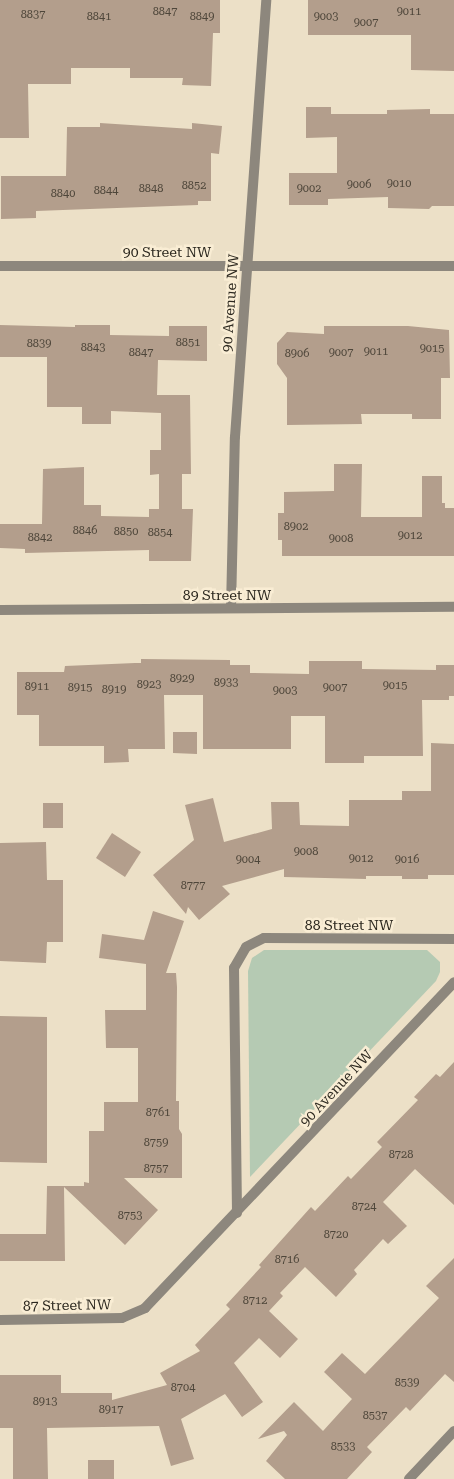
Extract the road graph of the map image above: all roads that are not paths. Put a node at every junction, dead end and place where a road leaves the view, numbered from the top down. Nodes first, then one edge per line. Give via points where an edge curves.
1 (266, 0) edge
2 (0, 266) edge
3 (246, 266) junction
4 (454, 266) edge
5 (454, 607) edge
6 (231, 608) junction
7 (0, 610) edge
8 (454, 939) edge
9 (454, 982) edge
10 (238, 1213) junction
11 (134, 1315) joint
12 (0, 1320) edge
13 (454, 1431) edge
14 (409, 1479) edge

1 - 3 street, 90 Avenue NW
2 - 3 street, 90 Street NW
3 - 4 street, 90 Street NW
3 - 6 street, 90 Avenue NW via 235,437
5 - 6 street, 89 Street NW
6 - 7 street, 89 Street NW
8 - 10 street, 88 Street NW via 264,938 246,947 234,968
9 - 10 street, 90 Avenue NW
10 - 11 street, 90 Avenue NW
11 - 12 street, 87 Street NW
13 - 14 street

